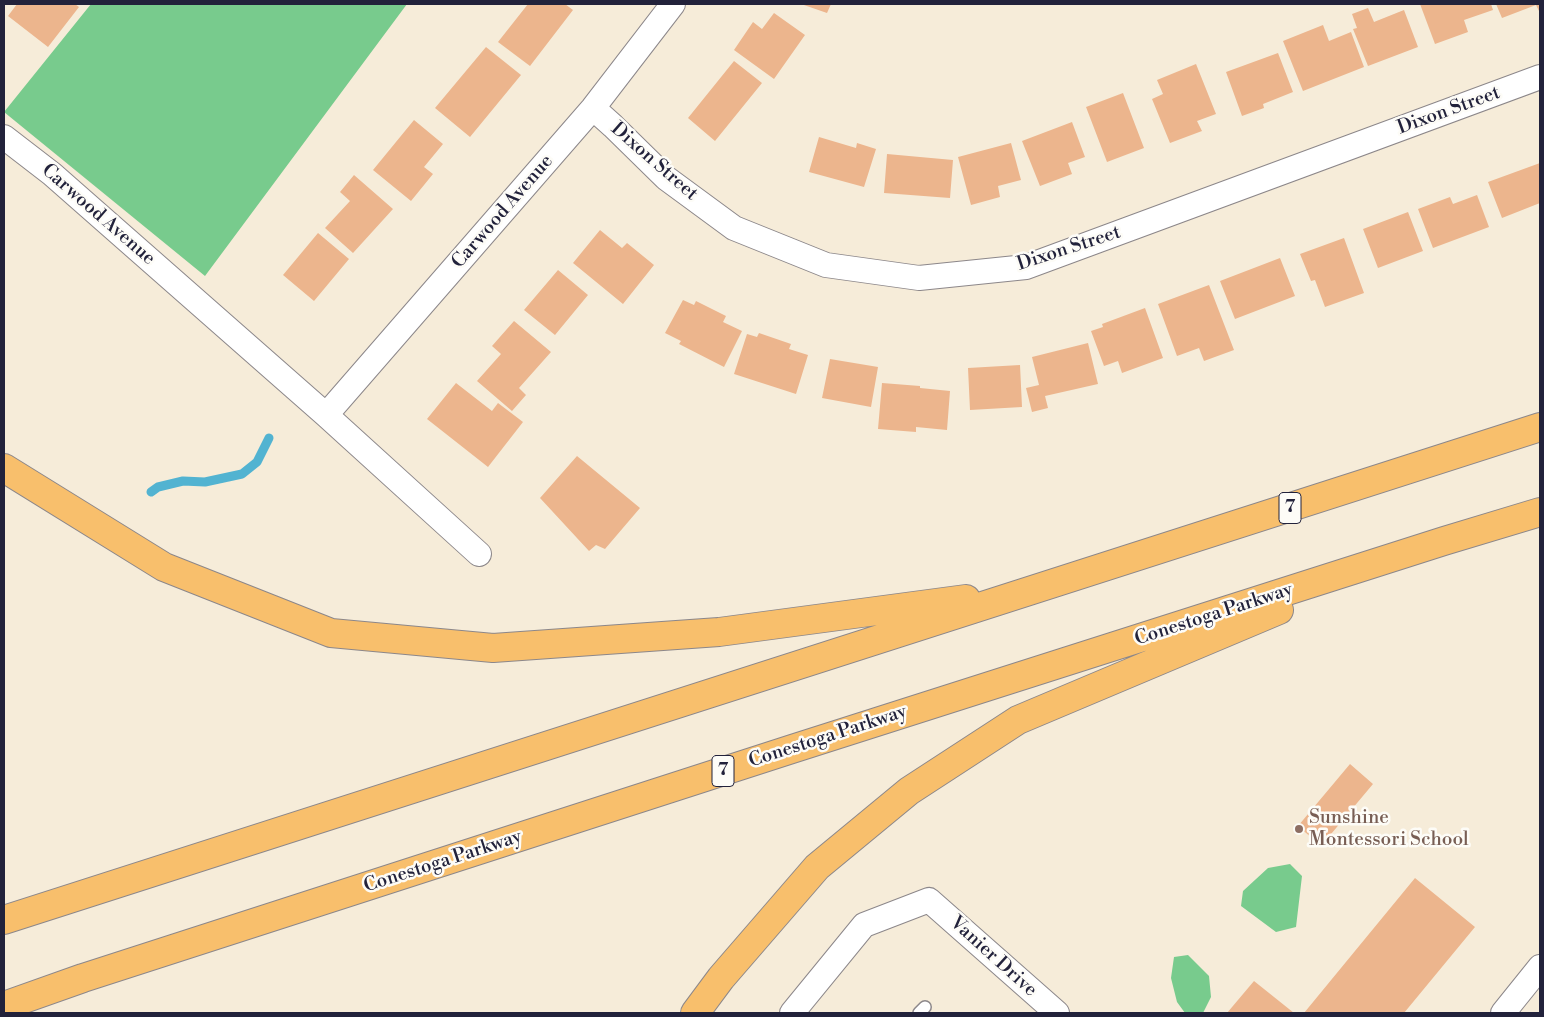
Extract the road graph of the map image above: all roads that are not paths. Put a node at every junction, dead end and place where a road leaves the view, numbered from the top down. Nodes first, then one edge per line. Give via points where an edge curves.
1 (673, 4) edge
2 (1540, 77) edge
3 (592, 108) junction
4 (4, 136) edge
5 (326, 415) junction
6 (1540, 427) edge
7 (4, 468) edge
8 (1540, 512) edge
9 (1444, 541) junction
10 (479, 554) dead end
11 (1039, 589) junction
12 (4, 920) edge
13 (1540, 967) edge
14 (4, 1006) edge
15 (695, 1013) edge
16 (792, 1013) edge
17 (1057, 1013) edge
18 (1503, 1013) edge

1 - 3 street, Carwood Avenue
2 - 3 street, Dixon Street via 1026,267 919,278 826,265 734,228 666,178
3 - 5 street, Carwood Avenue
4 - 5 street, Carwood Avenue via 52,174
5 - 10 street, Carwood Avenue
6 - 11 highway, 7
7 - 11 highway via 164,567 331,633 493,648 719,632
8 - 9 highway, Conestoga Parkway / 7
9 - 14 highway, Conestoga Parkway / 7 via 754,761
9 - 15 highway via 1018,720 909,791 817,867
11 - 12 highway, 7
13 - 18 street
16 - 17 street, Vanier Drive via 864,925 929,900

